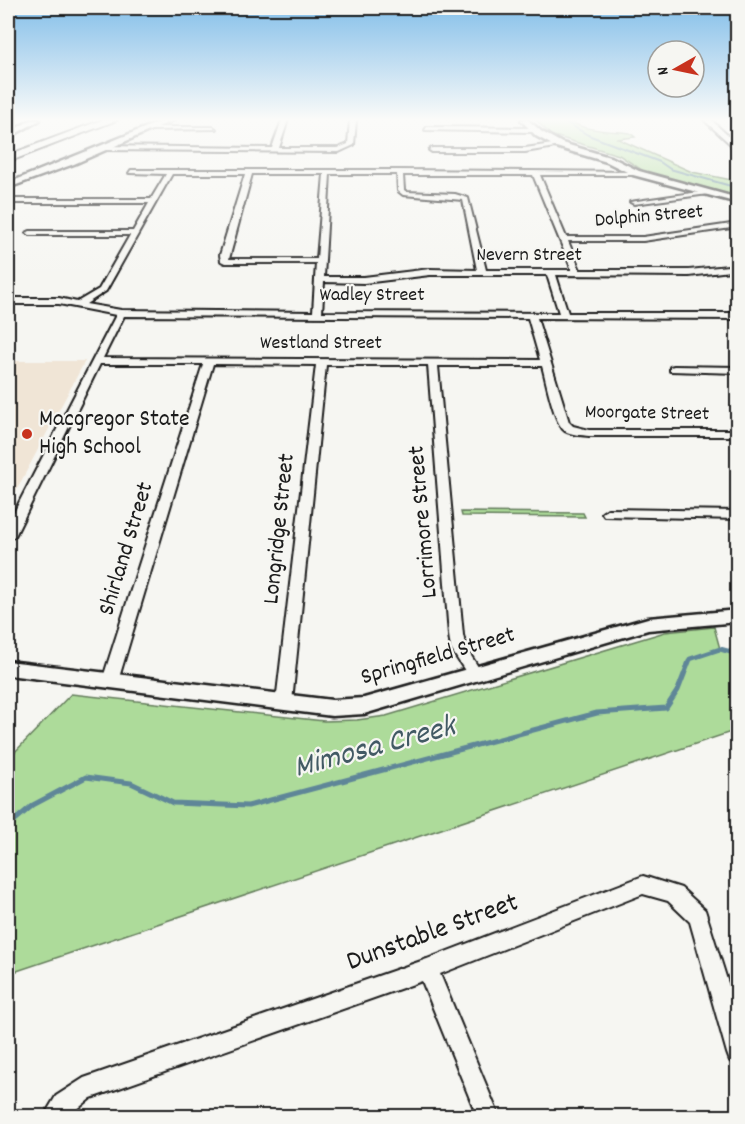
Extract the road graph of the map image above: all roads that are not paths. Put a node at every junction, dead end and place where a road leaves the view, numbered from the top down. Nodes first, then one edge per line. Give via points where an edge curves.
1 (44, 172) edge
2 (170, 172) edge
3 (249, 172) edge
4 (327, 172) edge
5 (400, 172) edge
6 (462, 172) edge
7 (536, 173) junction
8 (636, 173) joint
9 (8, 186) edge
10 (706, 193) junction
11 (8, 201) edge
12 (154, 201) junction
13 (738, 201) edge
14 (634, 202) dead end
15 (738, 225) edge
16 (30, 233) dead end
17 (135, 233) junction
18 (563, 239) junction
19 (320, 261) junction
20 (738, 267) edge
21 (483, 272) junction
22 (551, 273) junction
23 (577, 273) junction
24 (319, 279) junction
25 (8, 301) edge
26 (79, 304) junction
27 (121, 313) junction
28 (317, 314) junction
29 (532, 315) junction
30 (564, 315) junction
31 (738, 316) edge
32 (98, 361) junction
33 (209, 361) junction
34 (321, 362) junction
35 (433, 362) junction
36 (545, 363) junction
37 (674, 369) dead end
38 (738, 370) edge
39 (738, 434) edge
40 (608, 513) dead end
41 (738, 515) edge
42 (8, 536) edge
43 (738, 616) edge
44 (8, 668) edge
45 (474, 673) junction
46 (110, 681) junction
47 (284, 702) junction
48 (427, 969) junction
49 (738, 1053) edge
50 (56, 1116) edge
51 (488, 1116) edge

1 - 9 street
2 - 12 street
3 - 19 street via 225,261
4 - 19 street
5 - 21 street via 401,191 405,194 466,199
6 - 7 street
7 - 8 street
7 - 18 street
8 - 10 street
10 - 13 street
10 - 14 street
11 - 12 street
12 - 17 street
15 - 18 street, Dolphin Street via 643,238
16 - 17 street
17 - 26 street via 102,291
18 - 23 street
19 - 24 street
20 - 23 street, Nevern Street via 689,273
21 - 22 street, Nevern Street
21 - 24 street, Nevern Street
22 - 23 street, Nevern Street
22 - 30 street
24 - 28 street
25 - 26 street, Wadley Street
26 - 27 street, Wadley Street
27 - 28 street, Wadley Street
27 - 32 street
28 - 29 street, Wadley Street
29 - 30 street, Wadley Street
29 - 36 street, Moorgate Street
30 - 31 street, Wadley Street
32 - 33 street, Westland Street
32 - 42 street
33 - 34 street, Westland Street
33 - 46 street, Shirland Street
34 - 35 street, Westland Street
34 - 47 street, Longridge Street
35 - 36 street, Westland Street
35 - 45 street, Lorrimore Street via 456,635 459,649
36 - 39 street, Moorgate Street via 569,429 589,433
37 - 38 street
40 - 41 street
43 - 45 street, Springfield Street via 648,624
44 - 46 street, Springfield Street
45 - 47 street, Springfield Street via 364,706 332,708
46 - 47 street, Springfield Street
48 - 49 street, Dunstable Street via 643,885 674,894 698,917
48 - 50 street, Dunstable Street via 84,1089 64,1104
48 - 51 street

